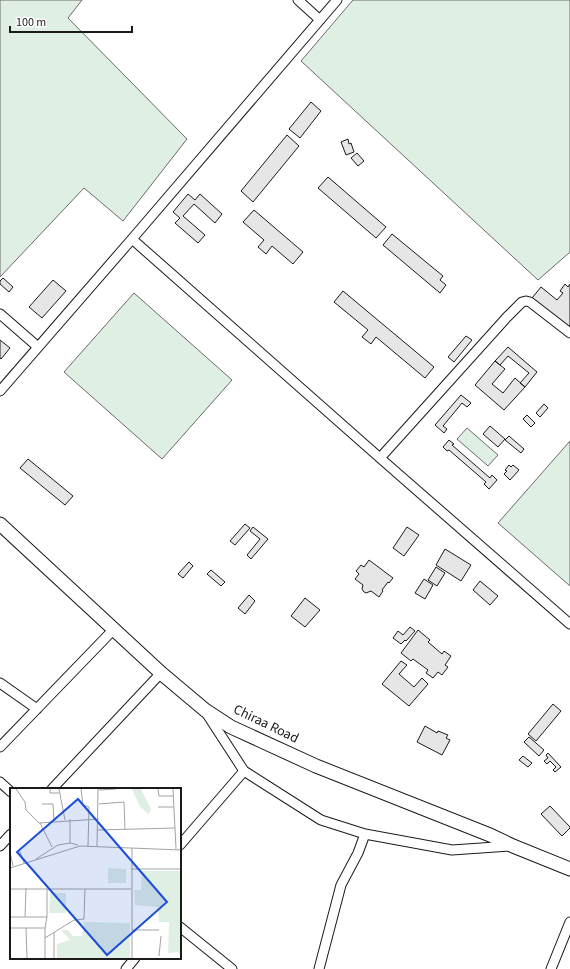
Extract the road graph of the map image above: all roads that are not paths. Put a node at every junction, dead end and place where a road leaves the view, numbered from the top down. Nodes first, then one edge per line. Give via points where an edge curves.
1 (298, 0) edge
2 (337, 0) edge
3 (320, 20) junction
4 (132, 239) junction
5 (0, 314) edge
6 (570, 333) edge
7 (38, 347) junction
8 (0, 391) edge
9 (380, 458) junction
10 (0, 524) edge
11 (570, 624) edge
12 (114, 629) junction
13 (161, 673) junction
14 (0, 683) edge
15 (37, 709) junction
16 (204, 710) junction
17 (0, 748) edge
18 (244, 771) junction
19 (0, 782) edge
20 (53, 788) edge
21 (10, 791) edge
22 (365, 834) junction
23 (10, 835) edge
24 (181, 844) edge
25 (0, 846) edge
26 (513, 846) junction
27 (570, 869) edge
28 (570, 922) edge
29 (181, 928) edge
30 (134, 959) edge
31 (126, 969) edge
32 (231, 969) edge
33 (319, 969) edge
34 (551, 969) edge

1 - 3 street
2 - 3 street
3 - 4 street
4 - 7 street
4 - 9 street
5 - 7 street
6 - 9 street via 530,302 522,302
7 - 8 street
9 - 11 street
10 - 12 highway, Chiraa Road
12 - 13 highway, Chiraa Road
12 - 15 street
13 - 16 highway, Chiraa Road
13 - 20 street
14 - 15 street
15 - 17 street
16 - 18 street
16 - 26 highway, Chiraa Road via 231,727 316,766
18 - 22 street via 321,820
18 - 24 street
19 - 21 street
22 - 26 street via 452,850
22 - 33 street via 341,885
23 - 25 street
26 - 27 highway, Chiraa Road
28 - 34 street
29 - 32 street
30 - 31 street

